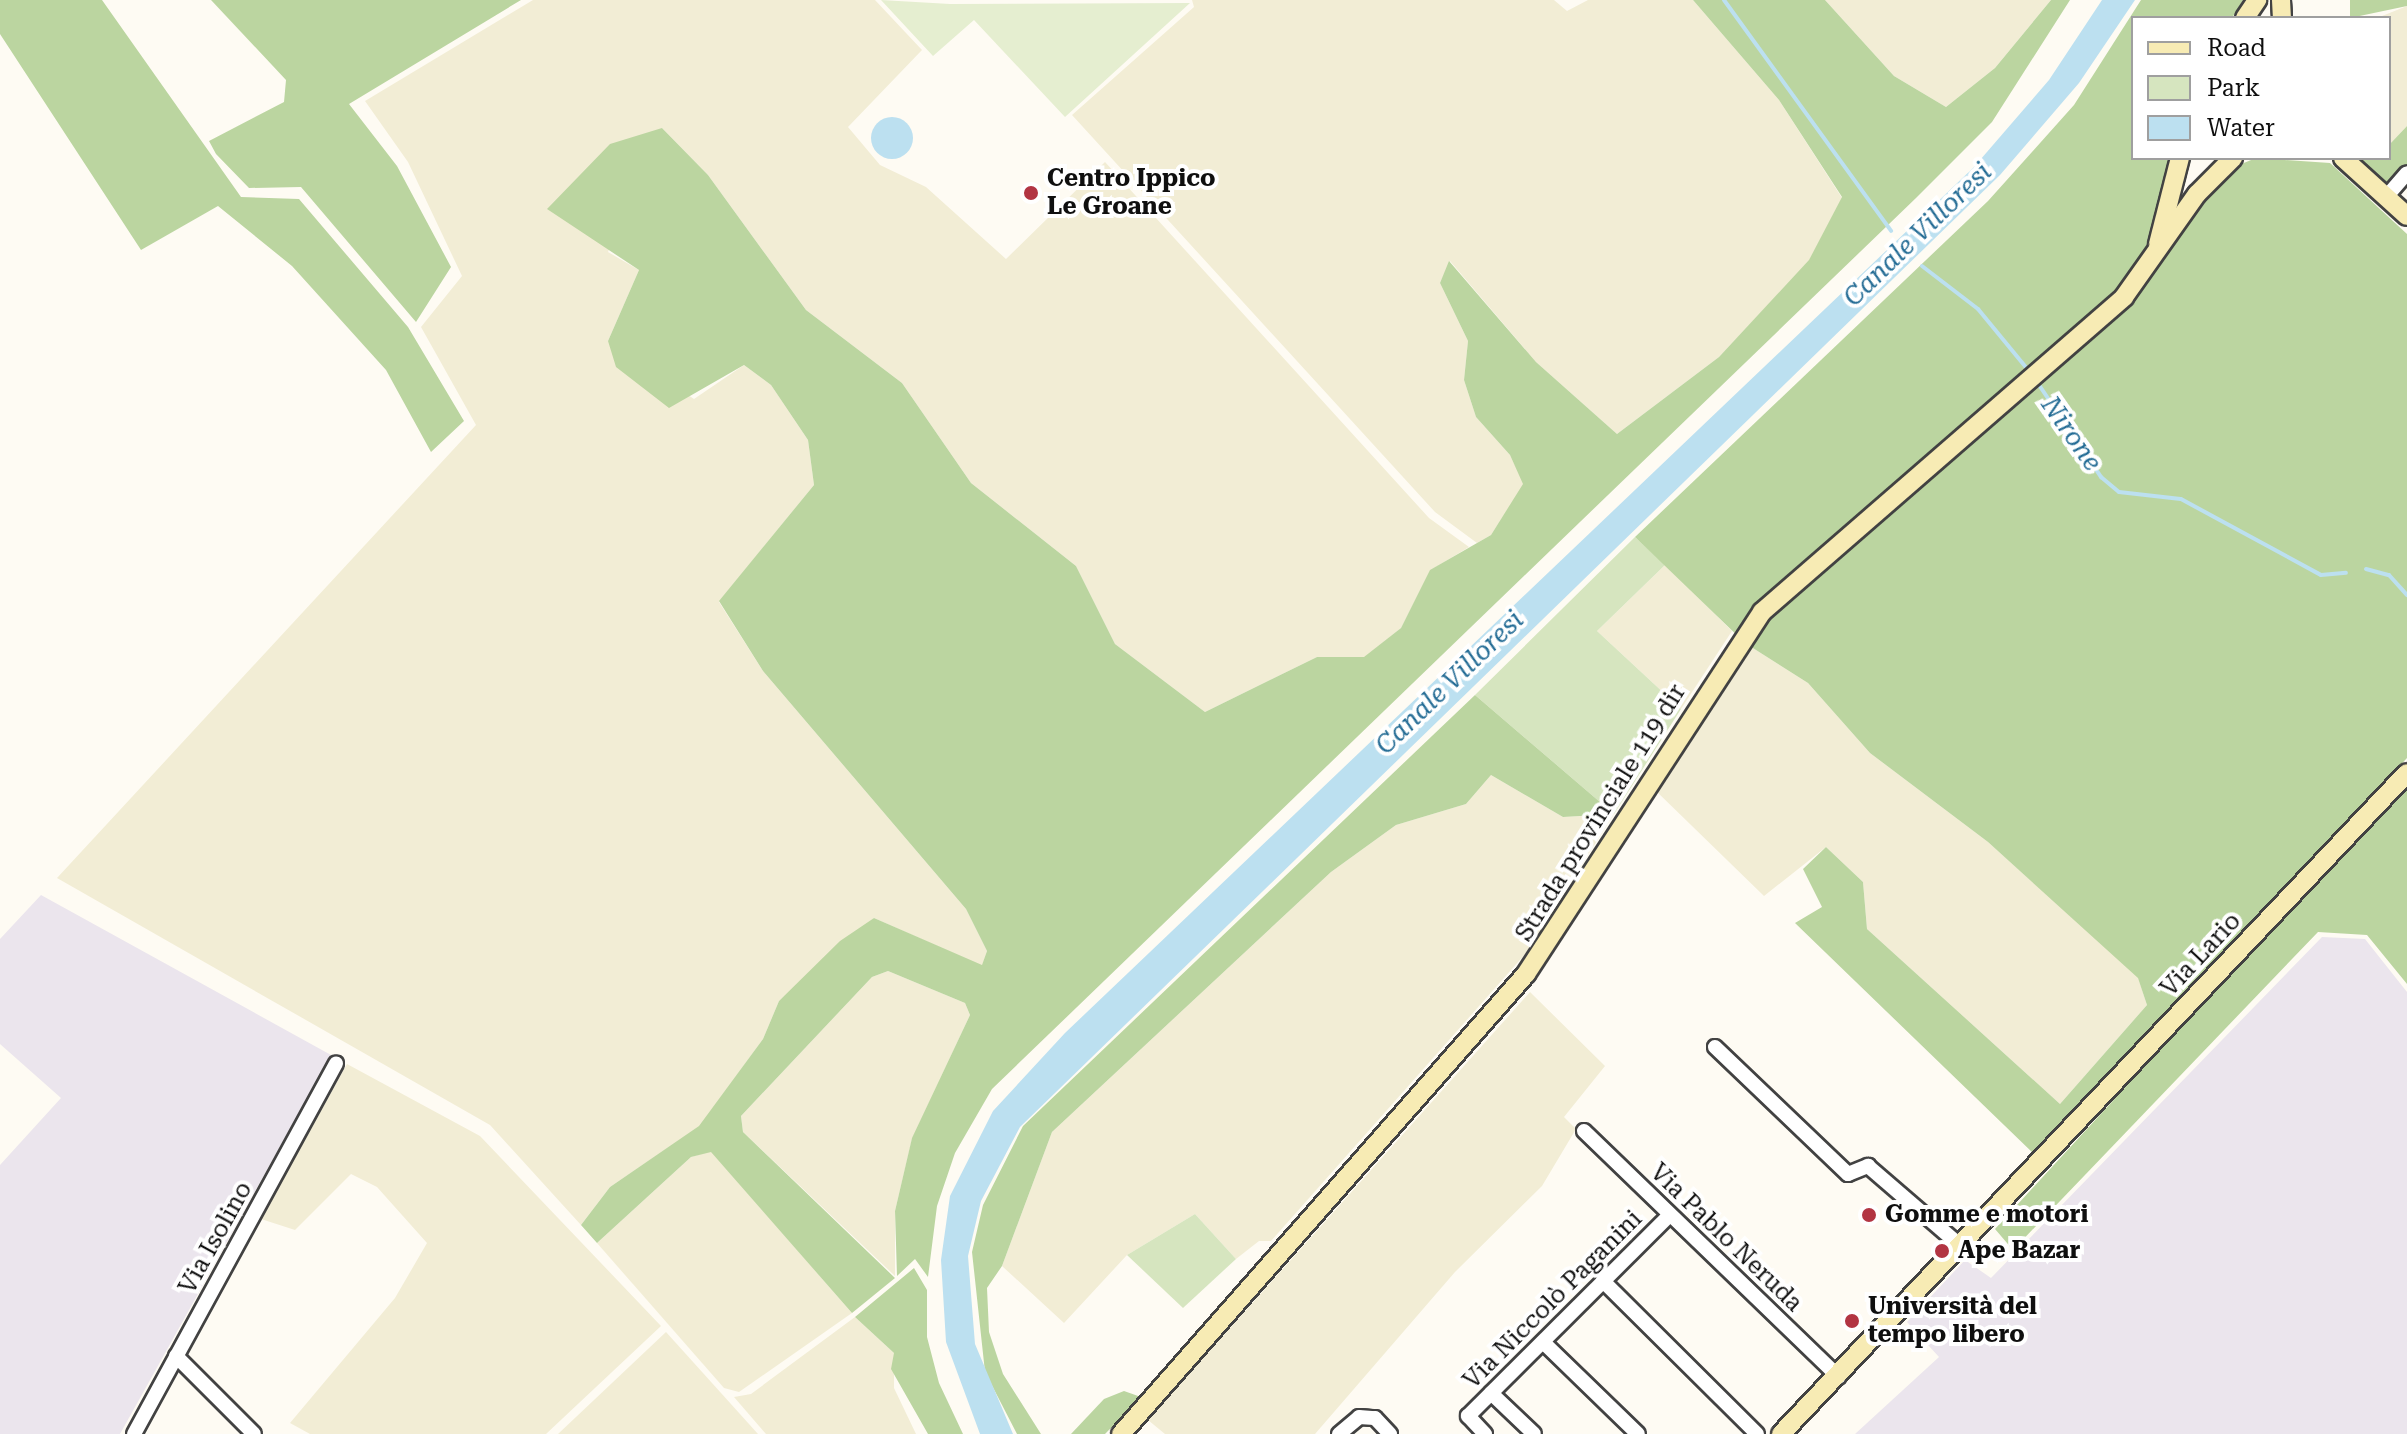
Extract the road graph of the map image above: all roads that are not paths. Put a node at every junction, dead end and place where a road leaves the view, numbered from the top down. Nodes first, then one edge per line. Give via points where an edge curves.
1 (2179, 160) edge
2 (2231, 160) edge
3 (2343, 160) edge
4 (2407, 173) edge
5 (2387, 196) junction
6 (2407, 216) edge
7 (2155, 254) junction
8 (2407, 773) edge
9 (1715, 1047) dead end
10 (336, 1064) dead end
11 (1584, 1131) dead end
12 (1670, 1215) junction
13 (1962, 1247) junction
14 (1603, 1281) junction
15 (1543, 1342) junction
16 (176, 1356) junction
17 (1839, 1377) junction
18 (1491, 1393) junction
19 (134, 1434) edge
20 (254, 1434) edge
21 (1121, 1434) edge
22 (1339, 1434) edge
23 (1390, 1434) edge
24 (1485, 1434) edge
25 (1534, 1434) edge
26 (1638, 1434) edge
27 (1757, 1434) edge
28 (1781, 1434) edge

1 - 7 street, Strada provinciale 119 dir
2 - 7 street, Strada provinciale 119 dir
3 - 5 street
4 - 5 street
5 - 6 street
7 - 21 street, Strada provinciale 119 dir via 2124,297 1762,612 1526,974
8 - 13 street, Via Lario
9 - 13 street via 1848,1174 1868,1166
10 - 16 street, Via Isolino
11 - 12 street, Via Pablo Neruda
12 - 14 street, Via Niccolò Paganini
12 - 17 street, Via Pablo Neruda
13 - 17 street, Via Lario
14 - 15 street, Via Niccolò Paganini
14 - 27 street
15 - 18 street, Via Niccolò Paganini
15 - 26 street
16 - 19 street, Via Isolino
16 - 20 street
17 - 28 street, Via Lario
18 - 24 street, Via Niccolò Paganini via 1468,1416
18 - 25 street
22 - 23 street via 1368,1417

